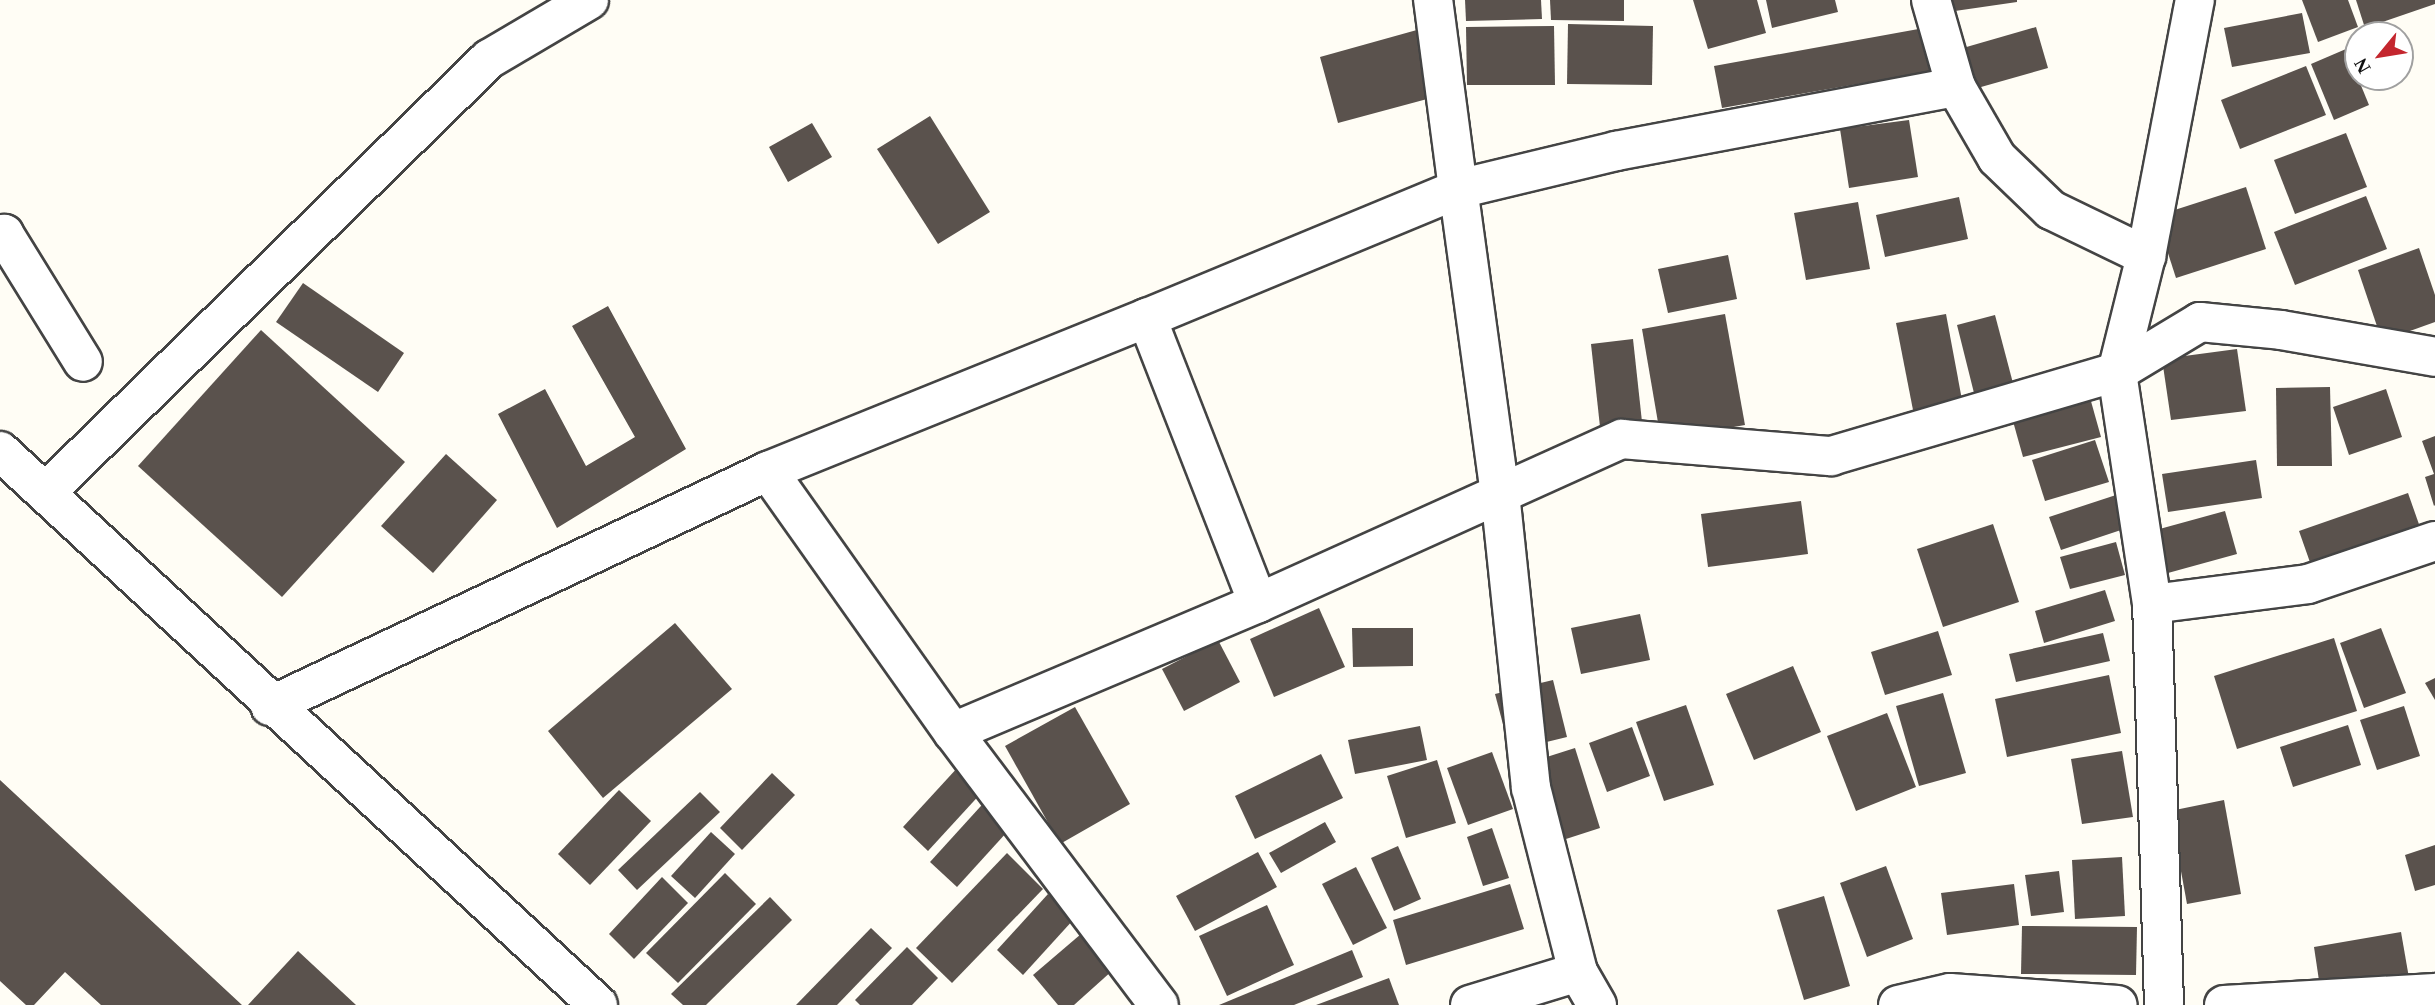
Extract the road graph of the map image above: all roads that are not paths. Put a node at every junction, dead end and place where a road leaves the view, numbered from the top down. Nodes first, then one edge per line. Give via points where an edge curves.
1 (589, 0) edge
2 (1433, 0) edge
3 (1931, 0) edge
4 (2195, 0) edge
5 (1956, 87) junction
6 (1458, 189) junction
7 (0, 238) edge
8 (2146, 256) junction
9 (1146, 318) junction
10 (2435, 357) edge
11 (83, 362) dead end
12 (2117, 372) junction
13 (0, 451) edge
14 (768, 471) junction
15 (45, 493) junction
16 (1500, 494) junction
17 (2435, 541) edge
18 (1258, 603) junction
19 (2152, 604) junction
20 (270, 706) junction
21 (953, 732) junction
22 (1578, 972) junction
23 (2435, 993) edge
24 (598, 1005) edge
25 (1159, 1005) edge
26 (1470, 1005) edge
27 (1597, 1005) edge
28 (1898, 1005) edge
29 (2118, 1005) edge
30 (2164, 1005) edge
31 (2224, 1005) edge

1 - 15 street via 489,59
2 - 6 street
3 - 5 street
4 - 8 street
5 - 6 street via 1616,151
5 - 8 street via 1997,158 2051,210
6 - 9 street
6 - 16 street
7 - 11 street via 4,234
8 - 12 street
9 - 14 street
9 - 18 street
10 - 12 street via 2281,330 2200,323
12 - 16 street via 1831,456 1622,439
12 - 19 street
13 - 15 street
14 - 20 street
14 - 21 street
15 - 20 street
16 - 18 street
16 - 22 street via 1531,788
17 - 19 street via 2308,584
18 - 21 street
19 - 30 street
20 - 24 street
21 - 25 street
22 - 26 street
22 - 27 street
23 - 31 street
28 - 29 street via 1950,993

